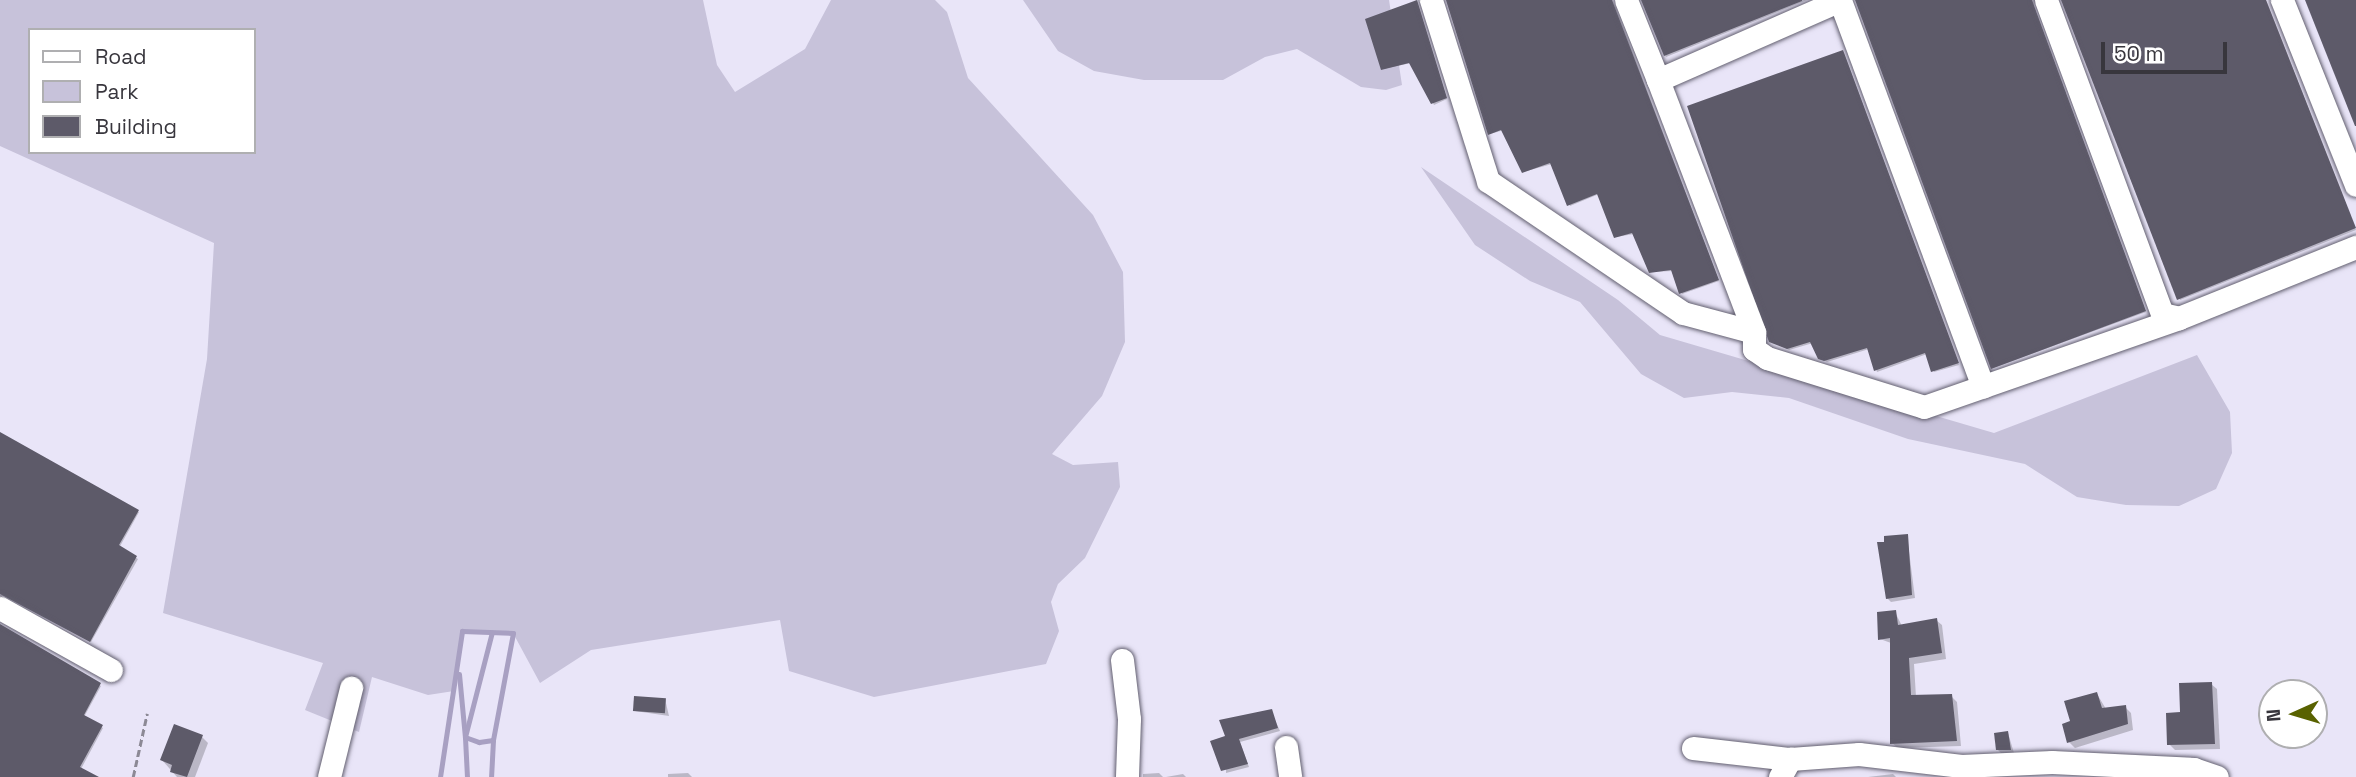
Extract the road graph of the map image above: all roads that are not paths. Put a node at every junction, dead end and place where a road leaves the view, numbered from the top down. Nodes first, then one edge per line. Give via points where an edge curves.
1 (1432, 0) edge
2 (1626, 0) edge
3 (2046, 0) edge
4 (2282, 0) edge
5 (1841, 2) edge
6 (1658, 80) junction
7 (2356, 185) edge
8 (2356, 247) edge
9 (2179, 318) junction
10 (1754, 332) junction
11 (1983, 387) junction
12 (0, 608) edge
13 (1122, 660) dead end
14 (111, 670) dead end
15 (351, 688) dead end
16 (1286, 747) dead end
17 (1693, 748) dead end
18 (1785, 768) edge
19 (1928, 770) edge
20 (329, 777) edge
21 (1127, 777) edge
22 (1290, 777) edge
23 (2217, 777) edge

1 - 10 street via 1488,181 1683,313
2 - 6 street
3 - 9 street via 2162,314
4 - 7 street
5 - 6 street
5 - 11 street
6 - 10 street
8 - 9 street
9 - 11 street
10 - 11 street via 1754,349 1767,358 1924,407
12 - 14 street
13 - 21 street via 1129,719
15 - 20 street
16 - 22 street
17 - 18 street
18 - 19 street via 1859,754
19 - 23 street via 2184,768 2209,771

